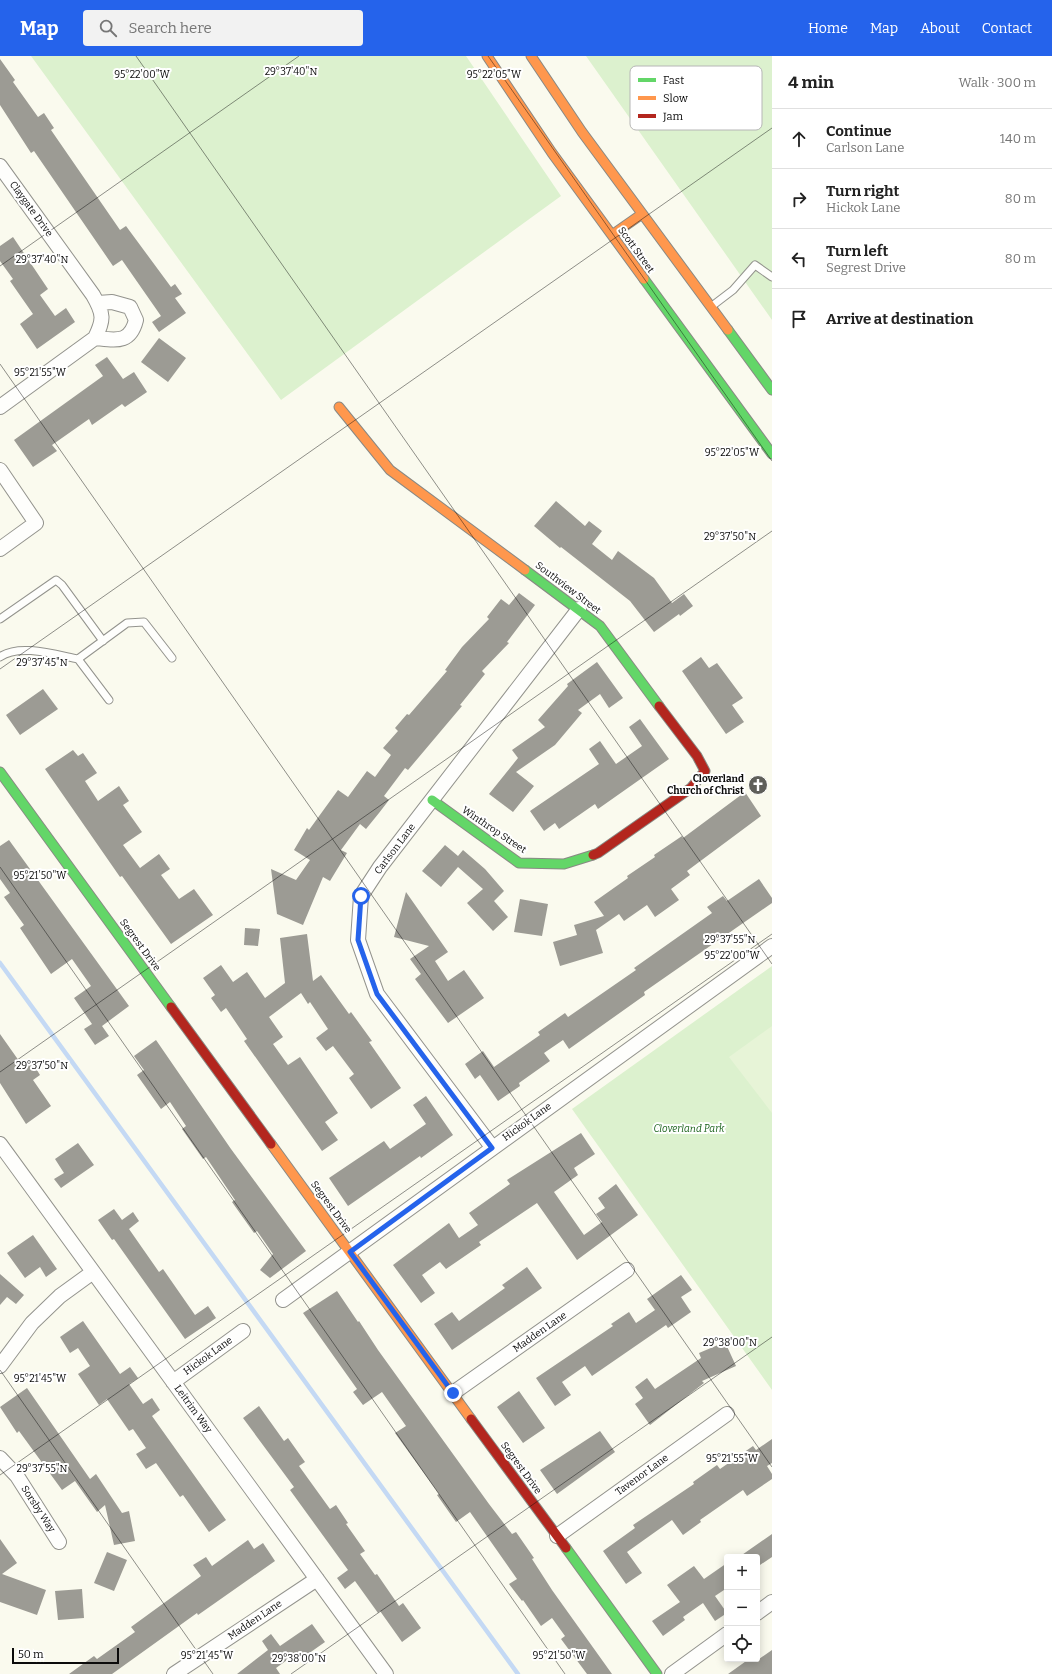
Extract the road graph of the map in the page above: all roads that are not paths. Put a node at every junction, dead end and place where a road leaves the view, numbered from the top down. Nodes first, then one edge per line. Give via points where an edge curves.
1 (487, 56) edge
2 (531, 56) edge
3 (0, 166) edge
4 (642, 214) junction
5 (612, 235) junction
6 (772, 277) edge
7 (98, 303) junction
8 (711, 307) junction
9 (95, 338) junction
10 (772, 390) edge
11 (0, 407) edge
12 (339, 407) dead end
13 (772, 454) edge
14 (0, 470) edge
15 (0, 549) edge
16 (579, 609) junction
17 (0, 619) edge
18 (103, 640) junction
19 (0, 657) edge
20 (172, 658) dead end
21 (78, 659) junction
22 (109, 700) dead end
23 (0, 772) edge
24 (432, 800) junction
25 (655, 813) joint
26 (772, 946) edge
27 (0, 1144) edge
28 (492, 1148) junction
29 (350, 1252) junction
30 (627, 1270) dead end
31 (94, 1272) junction
32 (283, 1300) dead end
33 (244, 1331) dead end
34 (0, 1366) edge
35 (173, 1382) junction
36 (453, 1393) junction
37 (727, 1414) dead end
38 (0, 1458) edge
39 (557, 1536) junction
40 (59, 1542) dead end
41 (317, 1579) junction
42 (772, 1602) edge
43 (760, 1611) edge
44 (724, 1636) edge
45 (174, 1674) edge
46 (386, 1674) edge
47 (657, 1674) edge
48 (672, 1674) edge

1 - 5 street, Scott Street via 552,153
2 - 4 street
3 - 7 street, Claygate Drive
4 - 5 street
4 - 8 street
5 - 13 street, Scott Street
6 - 8 lane via 755,265 733,290
7 - 9 street, Claygate Drive via 102,323
7 - 9 street via 112,302 130,307 136,320 131,333 124,339
8 - 10 street
9 - 11 street
12 - 16 street, Southview Street via 390,470
14 - 15 street via 36,523
16 - 24 street, Carlson Lane
16 - 25 street, Southview Street via 600,626 697,756 705,771 691,788
17 - 18 lane via 56,580
18 - 20 lane via 127,623 144,622
18 - 21 lane
19 - 21 lane via 17,650
21 - 22 lane
23 - 29 street, Segrest Drive
24 - 25 street, Winthrop Street via 519,863 564,864 598,853
24 - 28 street, Carlson Lane via 361,896 358,940 377,994
26 - 28 street, Hickok Lane
27 - 31 street, Leitrim Way
28 - 29 street, Hickok Lane
29 - 32 street, Hickok Lane
29 - 36 street, Segrest Drive
30 - 36 street, Madden Lane
31 - 34 street via 60,1296 32,1323
31 - 35 street, Leitrim Way
33 - 35 street, Hickok Lane
35 - 41 street, Leitrim Way
36 - 39 street, Segrest Drive
37 - 39 street, Tavenor Lane
38 - 40 street, Sorsby Way via 17,1476
39 - 47 street, Segrest Drive
41 - 45 street, Madden Lane
41 - 46 street, Leitrim Way
42 - 43 street
44 - 48 street

